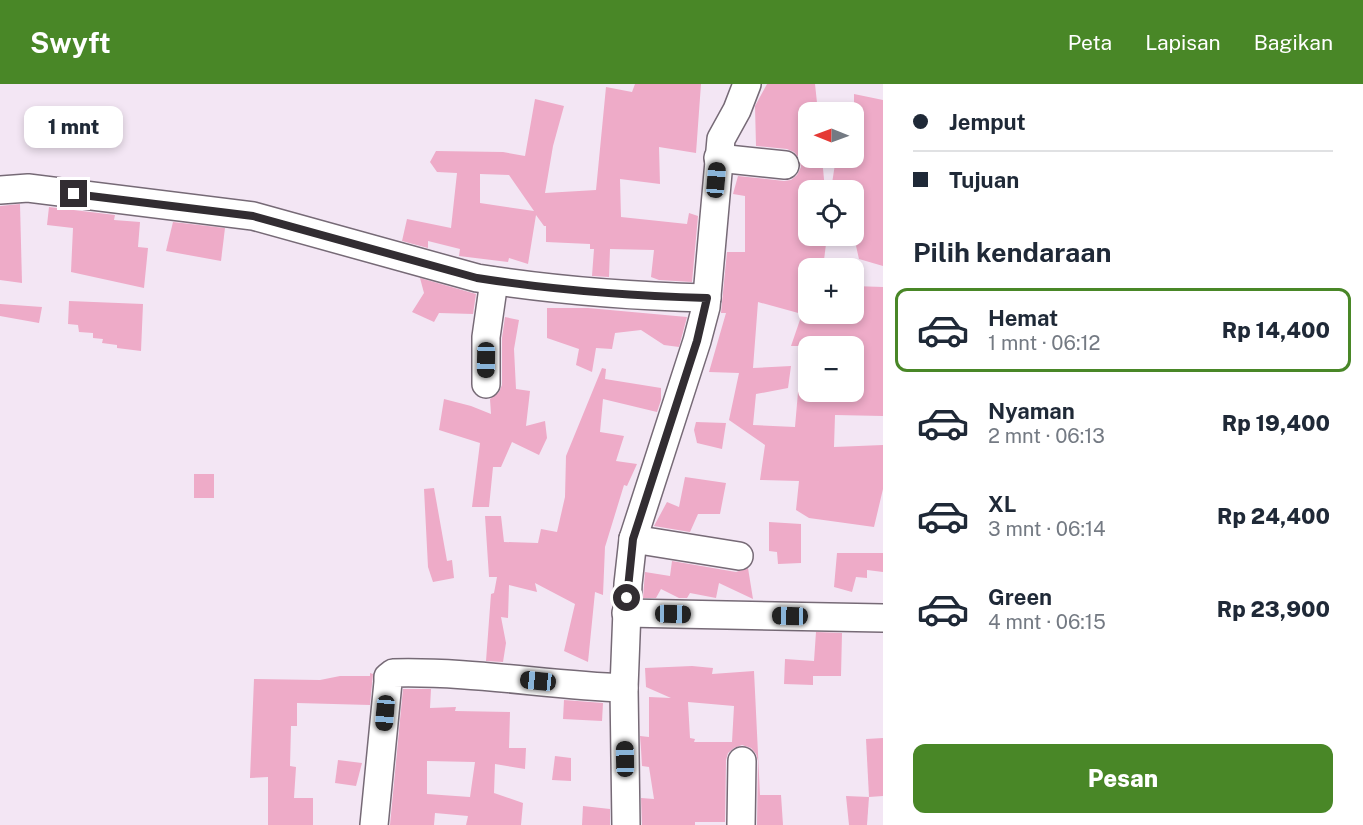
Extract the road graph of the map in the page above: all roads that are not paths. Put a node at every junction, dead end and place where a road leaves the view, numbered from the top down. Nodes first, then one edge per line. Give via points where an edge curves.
1 (747, 84) edge
2 (718, 158) junction
3 (786, 165) dead end
4 (0, 189) edge
5 (494, 280) junction
6 (707, 298) junction
7 (486, 384) dead end
8 (633, 539) junction
9 (739, 556) dead end
10 (626, 613) junction
11 (883, 618) edge
12 (624, 688) junction
13 (742, 761) dead end
14 (374, 825) edge
15 (627, 825) edge
16 (741, 825) edge

1 - 2 street via 721,140
2 - 3 street
2 - 6 street
4 - 5 street via 28,188 253,216
5 - 6 street via 563,290
5 - 7 street via 486,337
6 - 8 street via 697,341
8 - 9 street
8 - 10 street
10 - 11 street
10 - 12 street
12 - 14 street via 435,672 393,673 388,677
12 - 15 street
13 - 16 street

